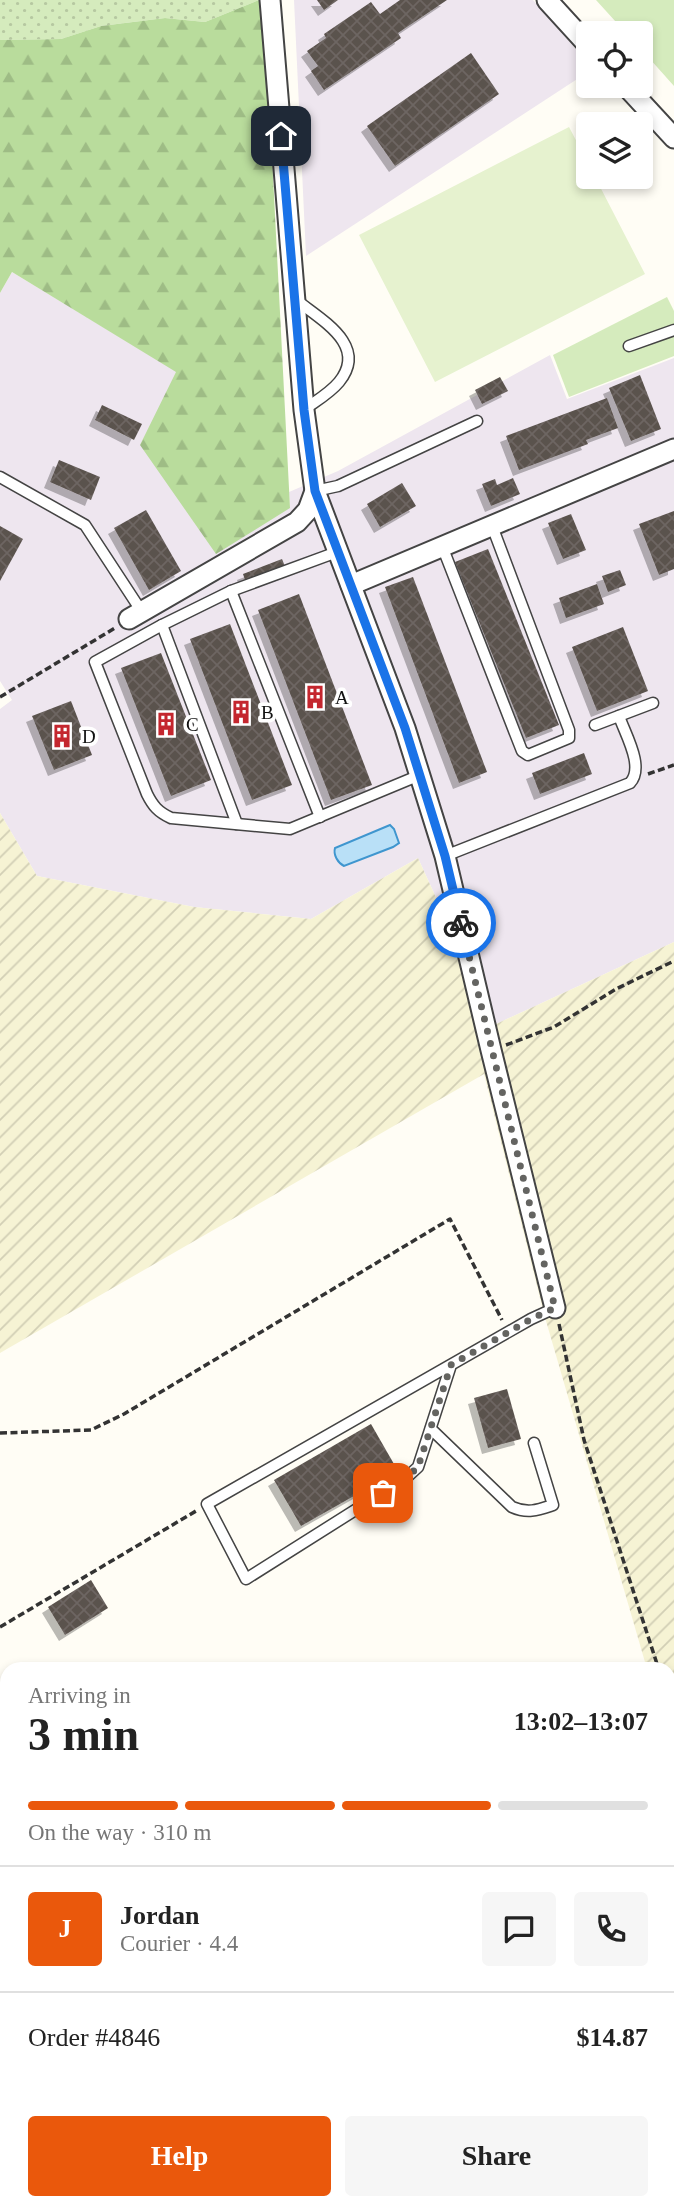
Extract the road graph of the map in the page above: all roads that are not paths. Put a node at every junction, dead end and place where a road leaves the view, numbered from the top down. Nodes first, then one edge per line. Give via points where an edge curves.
1 (270, 0) edge
2 (547, 0) edge
3 (576, 32) edge
4 (637, 98) edge
5 (674, 138) edge
6 (295, 299) junction
7 (674, 330) edge
8 (629, 346) dead end
9 (304, 410) junction
10 (477, 421) dead end
11 (674, 449) edge
12 (0, 477) edge
13 (315, 491) junction
14 (492, 526) junction
15 (442, 547) junction
16 (337, 552) junction
17 (351, 585) junction
18 (231, 591) junction
19 (136, 616) joint
20 (162, 625) junction
21 (653, 703) dead end
22 (619, 716) junction
23 (595, 725) dead end
24 (420, 775) junction
25 (320, 817) junction
26 (237, 824) junction
27 (445, 856) junction
28 (555, 1308) joint
29 (451, 1365) junction
30 (431, 1429) junction
31 (534, 1443) dead end

1 - 6 street
2 - 3 street
4 - 5 street
6 - 9 street
6 - 9 lane via 339,335 350,359 340,380
7 - 8 lane
9 - 13 street
10 - 13 lane via 338,485
11 - 14 street
12 - 19 lane via 85,525
13 - 16 street
13 - 19 street via 297,522
14 - 15 street
14 - 15 lane via 569,738 528,755 522,751
15 - 17 street
16 - 17 street
16 - 18 lane
17 - 24 street
18 - 20 lane
18 - 25 lane
20 - 26 lane
20 - 26 lane via 95,662 153,806 172,818
21 - 22 lane
22 - 23 lane
22 - 27 lane via 633,754 633,780
24 - 25 lane
24 - 27 street
25 - 26 lane via 290,829
27 - 28 street
28 - 29 lane
29 - 30 lane
29 - 30 lane via 207,1504 246,1579 406,1478 418,1467
30 - 31 lane via 512,1507 522,1511 553,1504

